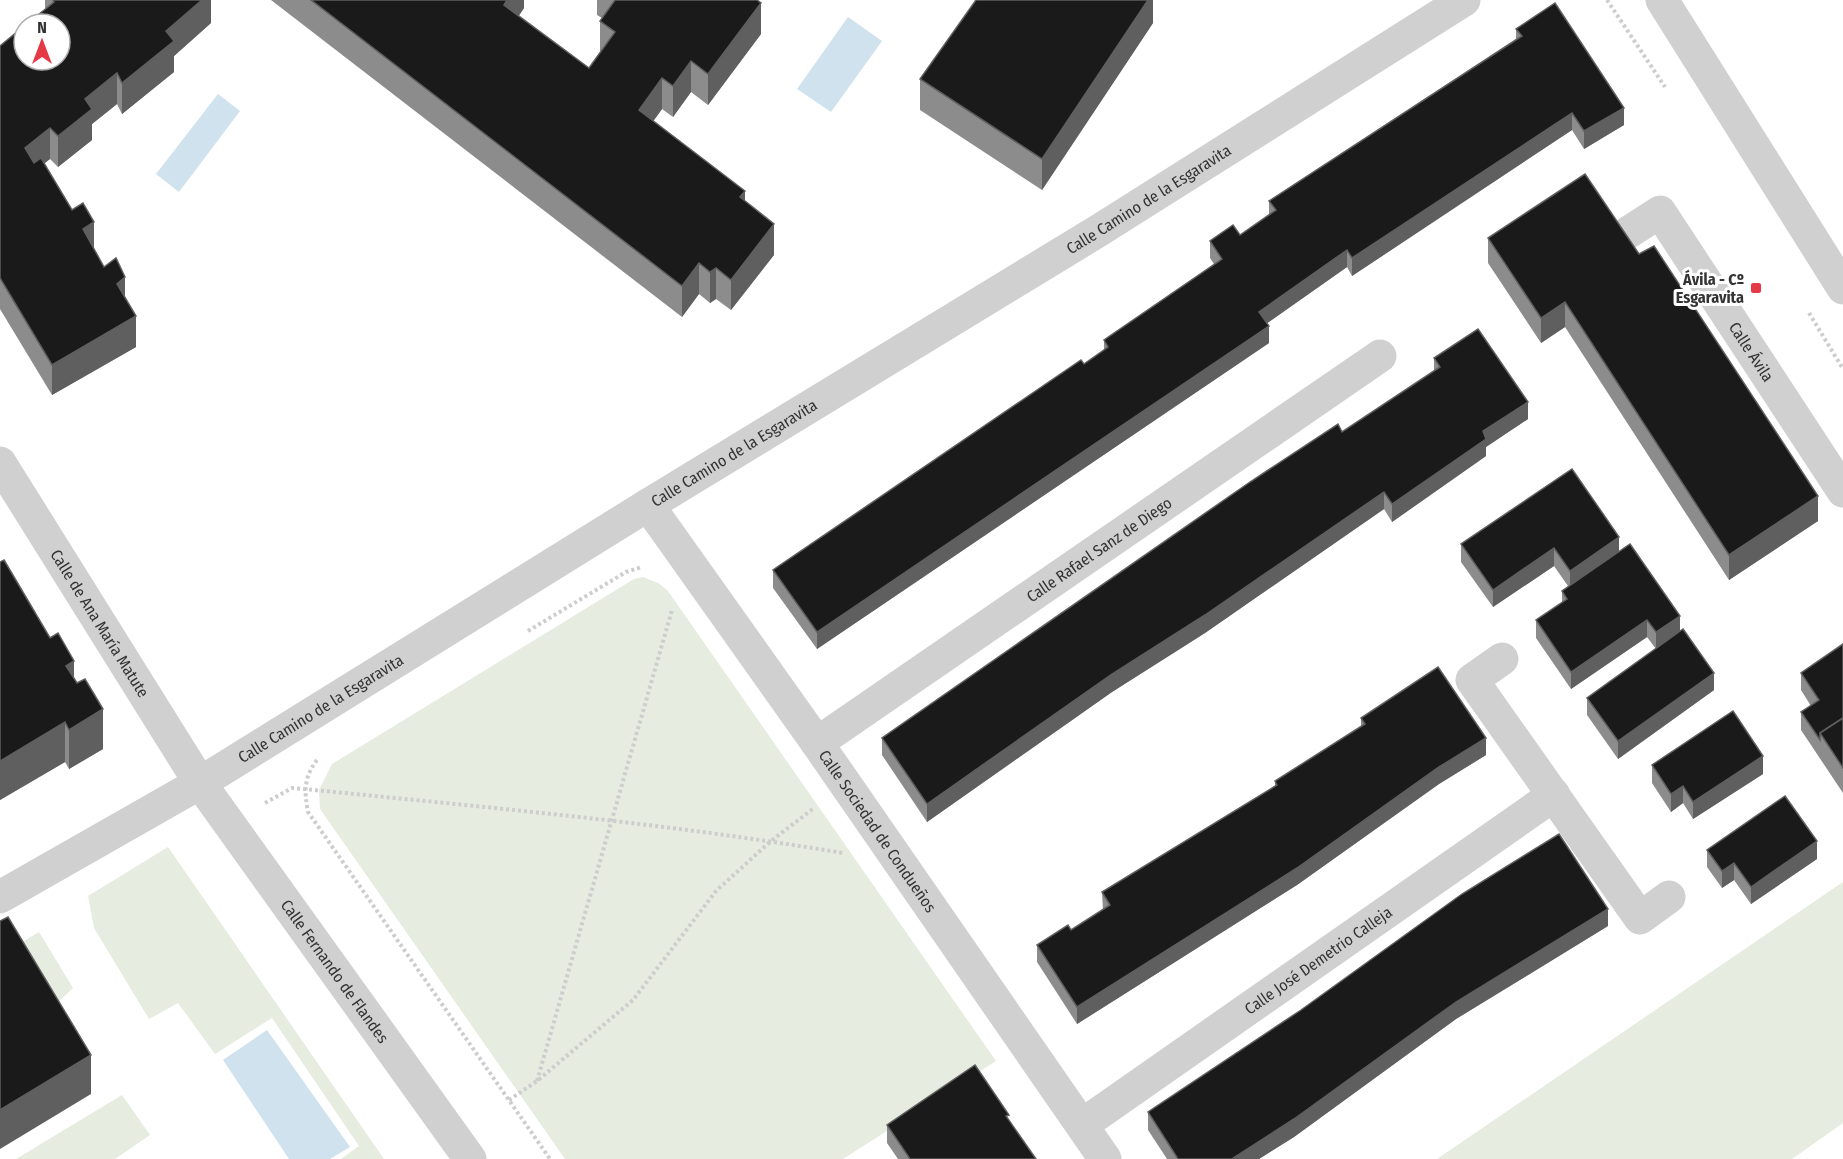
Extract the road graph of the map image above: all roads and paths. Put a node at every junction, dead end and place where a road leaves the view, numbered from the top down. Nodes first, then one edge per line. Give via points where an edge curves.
1 (1464, 0) edge
2 (1662, 0) edge
3 (1629, 232) dead end
4 (1843, 288) edge
5 (1380, 356) dead end
6 (0, 463) edge
7 (1843, 491) edge
8 (648, 505) junction
9 (650, 569) dead end
10 (674, 603) dead end
11 (524, 633) dead end
12 (1502, 659) dead end
13 (817, 742) junction
14 (320, 756) dead end
15 (200, 783) junction
16 (304, 789) junction
17 (1554, 795) junction
18 (817, 806) dead end
19 (611, 822) junction
20 (230, 823) junction
21 (771, 841) junction
22 (851, 854) dead end
23 (0, 897) edge
24 (1669, 897) dead end
25 (537, 1080) junction
26 (509, 1100) junction
27 (1082, 1125) junction
28 (470, 1159) edge
29 (550, 1159) edge
30 (1105, 1159) edge

1 - 8 street, Calle Camino de la Esgaravita via 1098,231
2 - 4 street
3 - 7 street, Calle Ávila via 1660,212
5 - 13 street, Calle Rafael Sanz de Diego
6 - 15 street, Calle de Ana María Matute
8 - 13 street, Calle Sociedad de Condueños
8 - 15 street, Calle Camino de la Esgaravita
9 - 11 path via 639,567 626,572
10 - 19 path
12 - 17 street via 1472,680
13 - 27 street, Calle Sociedad de Condueños
14 - 16 path via 309,770
15 - 20 street, Calle Fernando de Flandes
15 - 23 street, Calle Camino de la Esgaravita
16 - 19 path
16 - 20 path via 292,788
16 - 26 path via 308,812
17 - 24 street via 1640,918
17 - 27 street, Calle José Demetrio Calleja
18 - 21 path
19 - 21 path
19 - 25 path
20 - 28 street, Calle Fernando de Flandes
21 - 22 path
21 - 25 path via 716,891 633,1000
25 - 26 path
26 - 29 path
27 - 30 street, Calle Sociedad de Condueños

